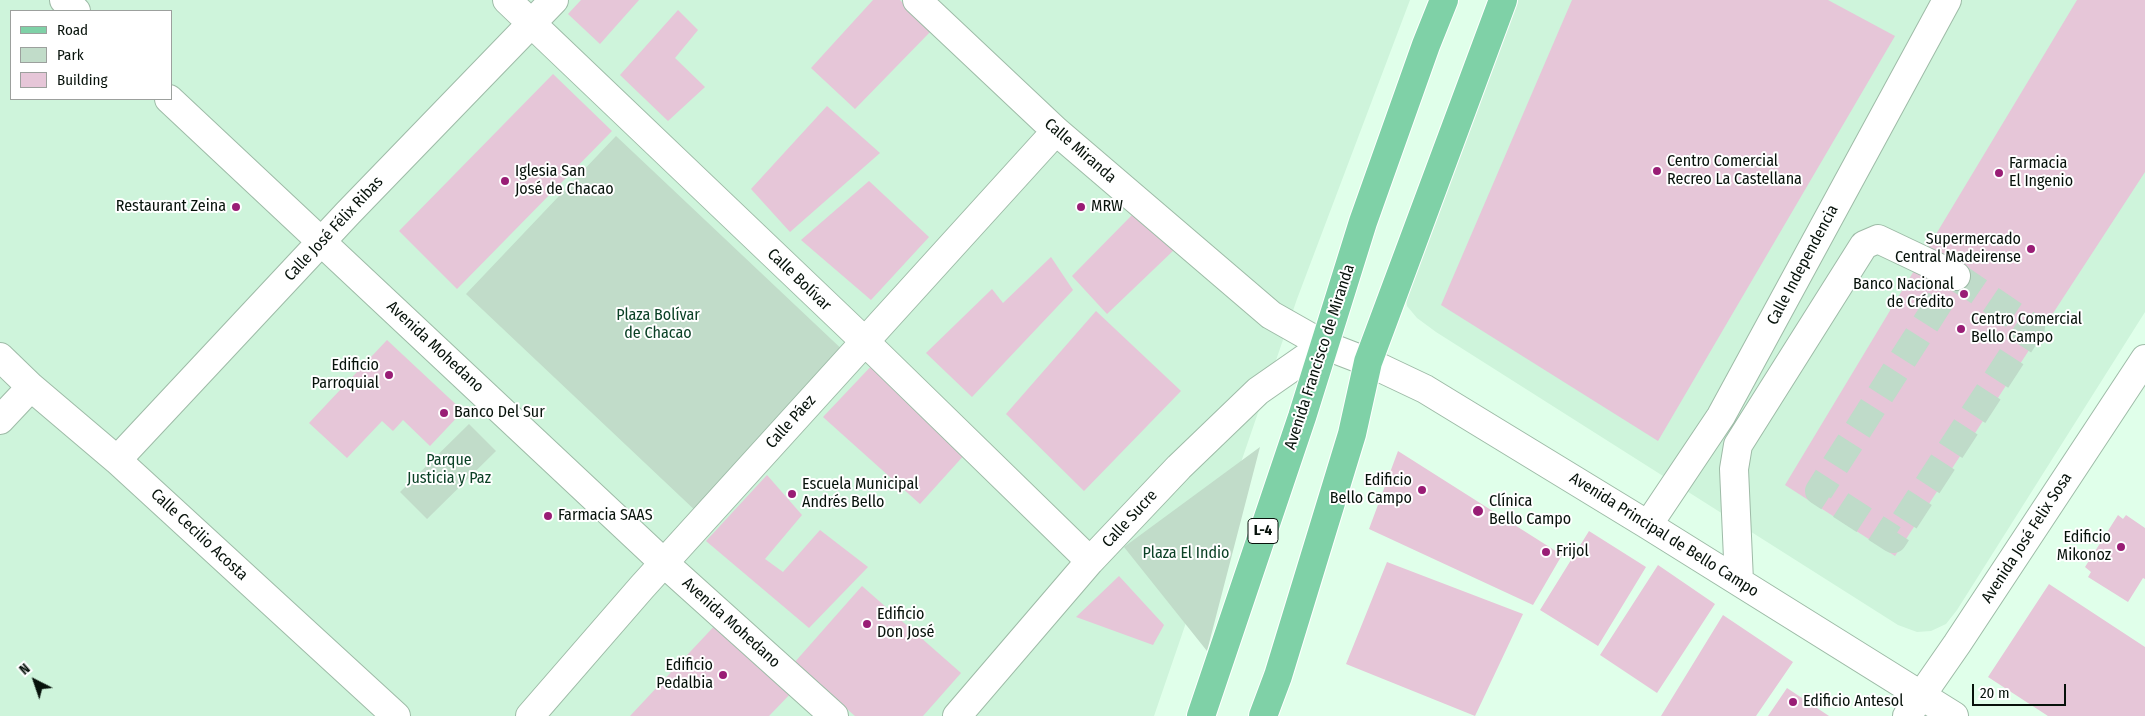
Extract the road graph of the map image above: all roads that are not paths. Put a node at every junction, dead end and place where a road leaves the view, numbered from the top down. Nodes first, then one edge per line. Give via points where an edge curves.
1 (64, 0) edge
2 (507, 0) edge
3 (554, 0) edge
4 (916, 0) edge
5 (1444, 0) edge
6 (1503, 0) edge
7 (1946, 0) edge
8 (75, 10) edge
9 (532, 24) junction
10 (170, 100) edge
11 (1056, 132) junction
12 (322, 241) junction
13 (1956, 276) tunnel mouth
14 (864, 341) junction
15 (1324, 345) junction
16 (0, 357) edge
17 (2145, 359) edge
18 (1368, 362) junction
19 (31, 387) junction
20 (0, 420) edge
21 (117, 460) junction
22 (1648, 524) junction
23 (1090, 561) junction
24 (664, 564) junction
25 (1740, 581) junction
26 (1914, 706) edge
27 (396, 716) edge
28 (530, 716) edge
29 (834, 716) edge
30 (956, 716) edge
31 (1201, 716) edge
32 (1263, 716) edge
33 (1954, 716) edge

1 - 8 street
2 - 9 street, Calle Bolívar
3 - 9 street, Calle José Félix Ribas
4 - 11 street, Calle Miranda
5 - 15 main road, Avenida Francisco de Miranda / L-4 via 1363,222
6 - 18 main road
7 - 22 street, Calle Independencia via 1721,416
9 - 12 street, Calle José Félix Ribas
9 - 14 street, Calle Bolívar
10 - 12 street, Avenida Mohedano
11 - 14 street, Calle Páez
11 - 15 street, Calle Miranda via 1271,315
12 - 21 street, Calle José Félix Ribas
12 - 24 street, Avenida Mohedano
13 - 25 street via 1878,239 1864,245 1738,445 1734,469
14 - 23 street, Calle Bolívar
14 - 24 street, Calle Páez
15 - 18 street, Calle Miranda
15 - 23 street, Calle Sucre via 1258,391 1179,467
15 - 31 main road, Avenida Francisco de Miranda / L-4
16 - 19 street, Calle Cecilio Acosta
17 - 26 street, Avenida José Felix Sosa
18 - 22 street, Avenida Principal de Bello Campo via 1426,389
18 - 32 main road via 1352,434
19 - 20 street
19 - 21 street, Calle Cecilio Acosta
21 - 27 street, Calle Cecilio Acosta
22 - 25 street, Avenida Principal de Bello Campo
23 - 30 street, Calle Sucre
24 - 28 street, Calle Páez
24 - 29 street, Avenida Mohedano
25 - 26 street, Avenida Principal de Bello Campo
26 - 33 street, Avenida Principal de Bello Campo

